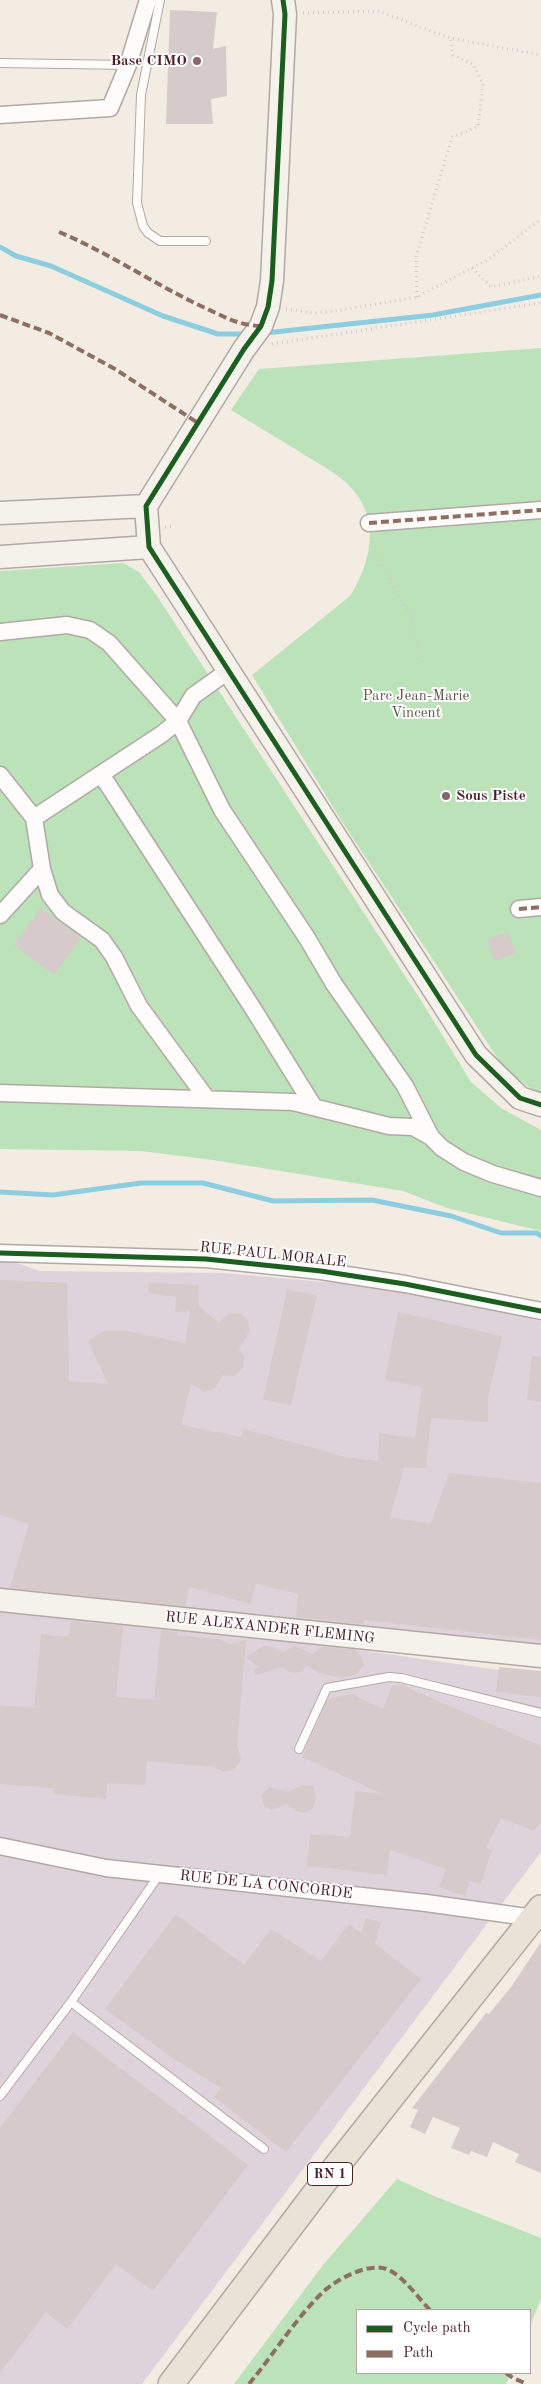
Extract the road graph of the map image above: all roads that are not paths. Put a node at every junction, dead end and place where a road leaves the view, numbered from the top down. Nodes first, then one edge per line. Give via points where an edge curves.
1 (148, 0) edge
2 (160, 0) edge
3 (284, 7) edge
4 (0, 63) edge
5 (128, 65) junction
6 (0, 115) edge
7 (206, 241) dead end
8 (146, 506) junction
9 (541, 510) edge
10 (0, 513) edge
11 (371, 523) road end
12 (149, 547) junction
13 (0, 557) edge
14 (0, 632) edge
15 (228, 671) junction
16 (178, 721) junction
17 (101, 774) junction
18 (0, 775) edge
19 (34, 818) junction
20 (42, 869) junction
21 (541, 907) edge
22 (519, 909) dead end
23 (0, 915) edge
24 (0, 1093) edge
25 (208, 1099) junction
26 (541, 1105) edge
27 (314, 1107) junction
28 (431, 1137) junction
29 (541, 1188) edge
30 (0, 1253) edge
31 (541, 1311) edge
32 (0, 1600) edge
33 (541, 1656) edge
34 (541, 1713) edge
35 (299, 1749) dead end
36 (0, 1846) edge
37 (160, 1873) junction
38 (539, 1914) edge
39 (71, 2002) junction
40 (0, 2096) edge
41 (264, 2149) dead end
42 (172, 2384) edge

1 - 5 street
2 - 7 lane via 141,95 137,203 143,226 160,241
3 - 8 street via 273,272 268,307 259,331 244,349
4 - 5 lane
5 - 6 street via 110,108
8 - 10 street
8 - 12 street
9 - 11 street
12 - 13 street
12 - 15 street
14 - 16 street via 67,625 90,630 108,643
15 - 16 street via 193,696
15 - 26 street via 476,1055 520,1098
16 - 17 street
16 - 28 street via 222,810 334,984 405,1086
17 - 19 street
17 - 27 street
18 - 19 street
19 - 20 street
20 - 23 street
20 - 25 street via 50,895 64,912 102,940 139,1006
21 - 22 street
24 - 25 street
25 - 27 street via 293,1102
27 - 28 street via 389,1126 413,1128
28 - 29 street via 464,1162
30 - 31 street, RUE PAUL MORALE via 206,1259 322,1271
32 - 33 street, RUE ALEXANDER FLEMING
34 - 35 lane via 389,1677 327,1688
36 - 37 street, RUE DE LA CONCORDE via 106,1868
37 - 38 street, RUE DE LA CONCORDE
37 - 39 lane
38 - 42 main road, RN 1 via 493,1966 324,2182
39 - 40 lane
39 - 41 lane

